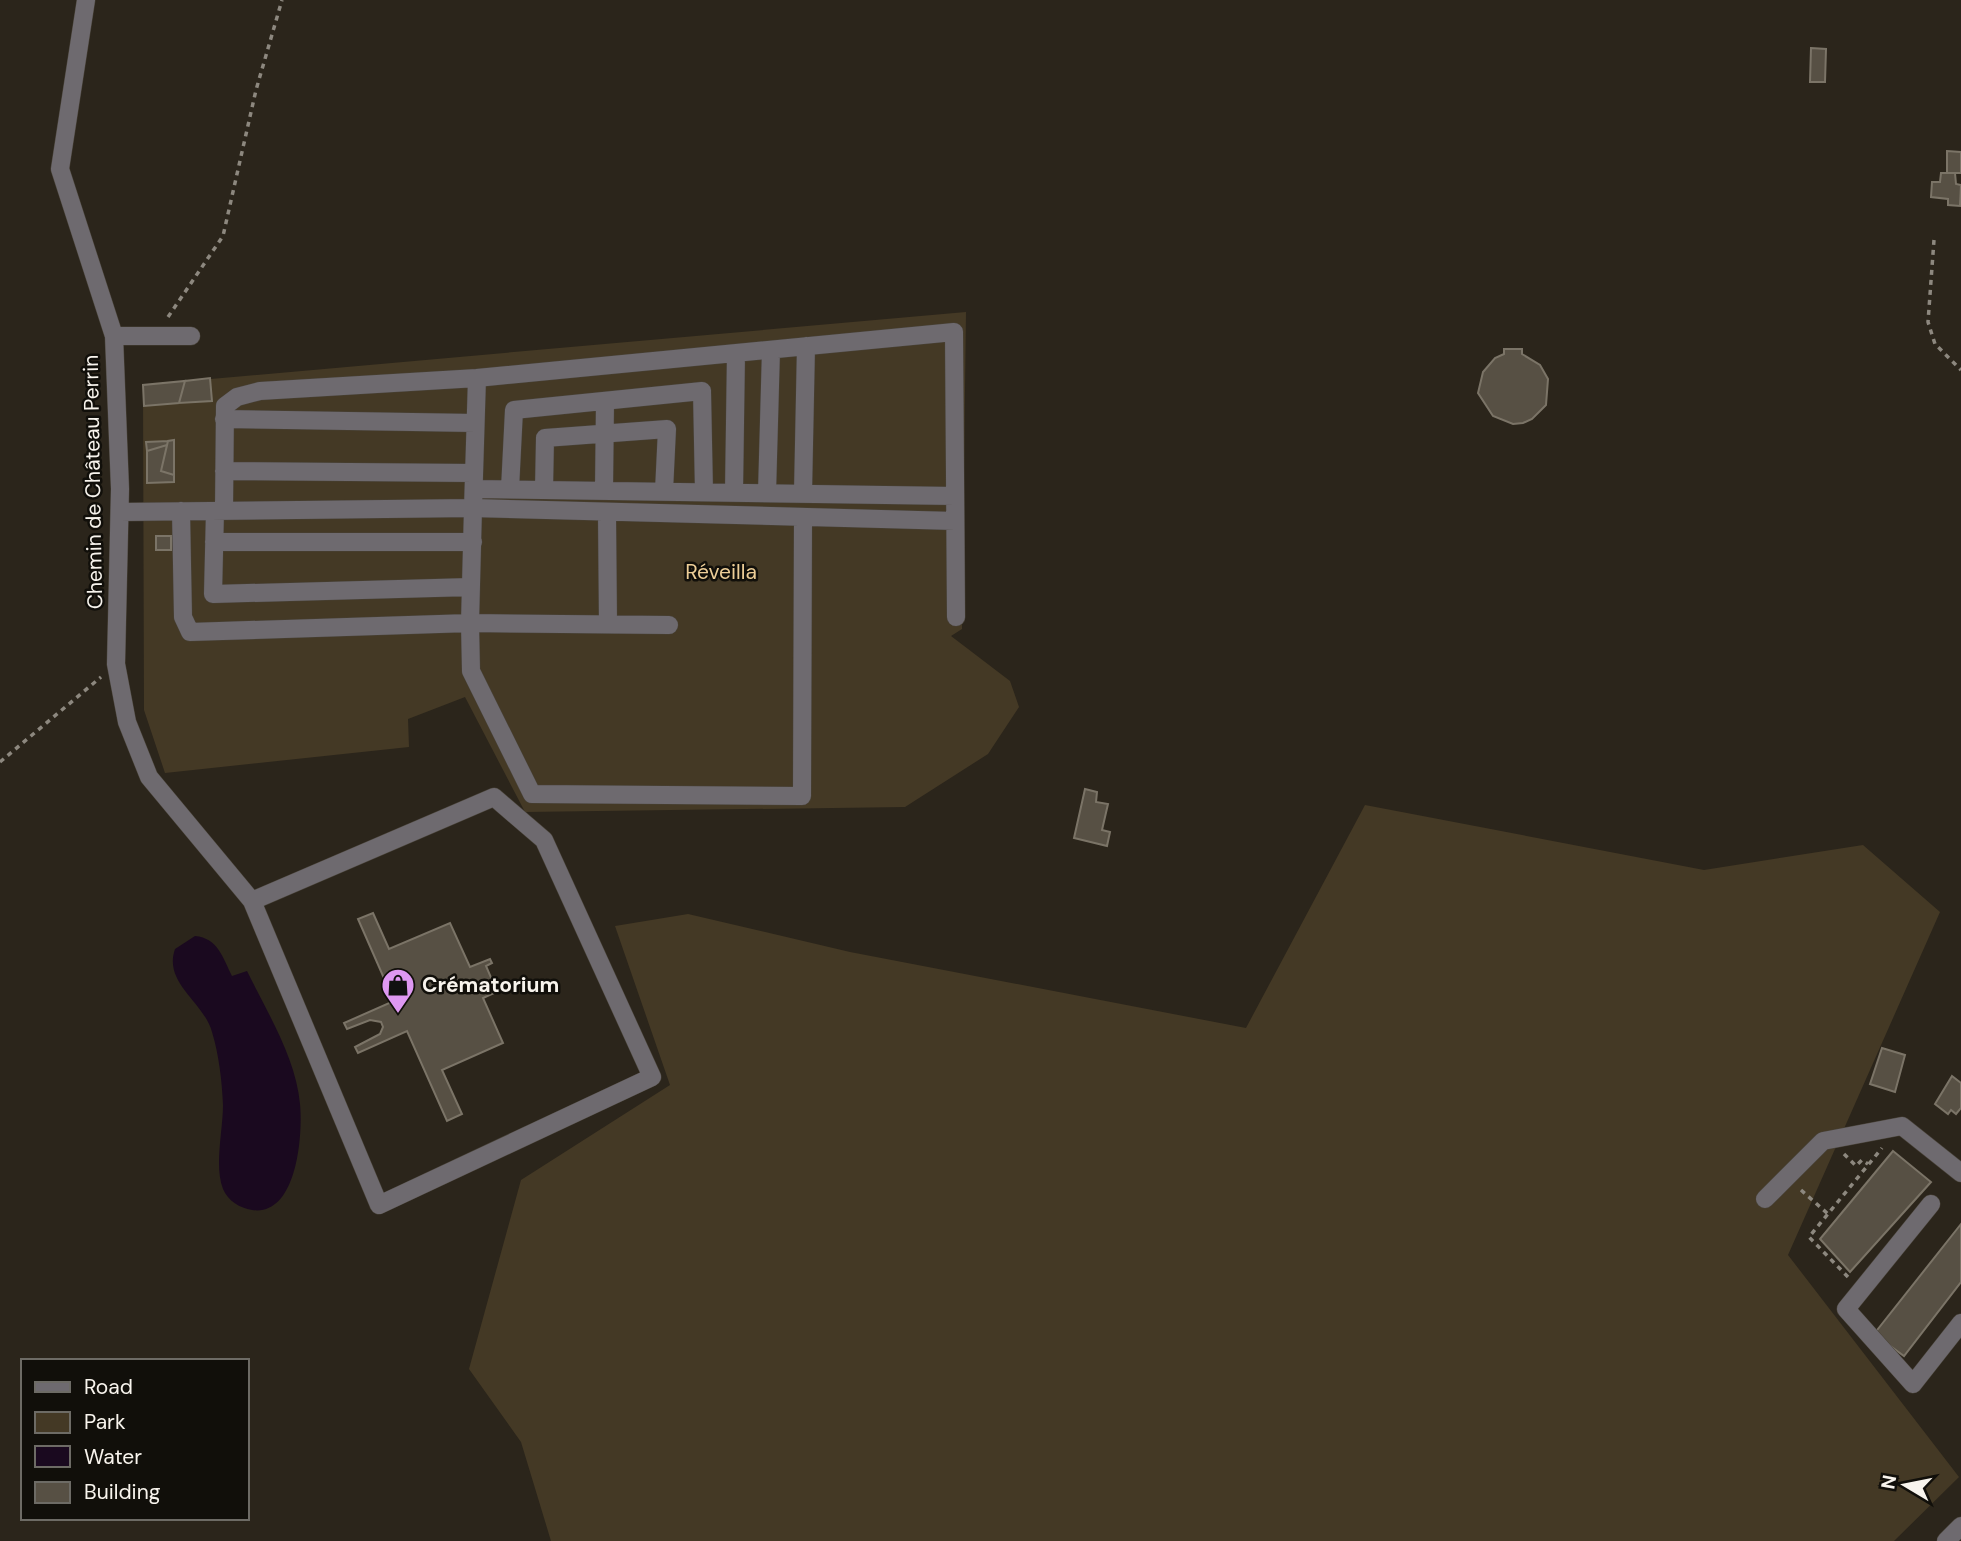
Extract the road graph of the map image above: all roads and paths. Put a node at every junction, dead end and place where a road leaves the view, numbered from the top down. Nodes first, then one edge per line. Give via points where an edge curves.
1 (86, 0) edge
2 (282, 0) edge
3 (1934, 240) dead end
4 (156, 335) junction
5 (114, 336) junction
6 (191, 336) dead end
7 (806, 346) junction
8 (771, 350) junction
9 (736, 353) junction
10 (1961, 370) edge
11 (477, 378) junction
12 (605, 401) junction
13 (225, 419) junction
14 (475, 423) junction
15 (605, 434) junction
16 (224, 471) junction
17 (474, 481) junction
18 (510, 489) junction
19 (544, 489) junction
20 (604, 491) junction
21 (664, 491) junction
22 (704, 492) junction
23 (734, 492) junction
24 (767, 493) junction
25 (803, 493) junction
26 (955, 496) junction
27 (473, 508) junction
28 (181, 511) junction
29 (219, 511) junction
30 (120, 512) junction
31 (607, 514) junction
32 (803, 518) junction
33 (956, 521) junction
34 (214, 542) junction
35 (472, 542) junction
36 (471, 587) junction
37 (956, 617) dead end
38 (470, 623) junction
39 (608, 624) junction
40 (669, 625) dead end
41 (116, 664) junction
42 (0, 762) edge
43 (252, 901) junction
44 (1890, 1128) junction
45 (1845, 1158) dead end
46 (1868, 1164) junction
47 (1961, 1173) edge
48 (1806, 1197) dead end
49 (1765, 1199) dead end
50 (1931, 1204) dead end
51 (1828, 1214) junction
52 (1861, 1293) junction
53 (1961, 1324) edge
54 (1961, 1526) edge
55 (1946, 1541) edge

1 - 5 street, Chemin de Château Perrin via 60,169
2 - 4 path via 223,236
3 - 10 path via 1928,323 1935,344
4 - 5 street
4 - 6 street
5 - 30 street, Chemin de Château Perrin
7 - 8 street
7 - 25 street
7 - 26 street via 954,332
8 - 9 street
8 - 24 street
9 - 11 street
9 - 23 street
11 - 13 street via 260,391 237,397 225,406
11 - 14 street
12 - 15 street
12 - 18 street via 514,410
12 - 22 street via 702,391
13 - 14 street
13 - 16 street
14 - 17 street
15 - 19 street via 545,438
15 - 20 street
15 - 21 street via 667,429
16 - 17 street
16 - 29 street
17 - 18 street
17 - 27 street
18 - 19 street
19 - 20 street
20 - 21 street
21 - 22 street
22 - 23 street
23 - 24 street
24 - 25 street
25 - 26 street
26 - 33 street
27 - 29 street
27 - 31 street
27 - 35 street
28 - 29 street
28 - 30 street
28 - 38 street via 183,617 190,632
29 - 34 street
30 - 41 street, Chemin de Château Perrin
31 - 32 street
31 - 39 street
32 - 33 street
32 - 38 street via 802,796 532,794 471,671
33 - 37 street
34 - 35 street
34 - 36 street via 214,594
35 - 36 street
36 - 38 street
38 - 39 street
39 - 40 street
41 - 42 path
41 - 43 street, Chemin de Château Perrin via 127,722 149,777
43 - 43 street, Chemin de Château Perrin via 494,797 544,840 652,1077 379,1205
44 - 46 path via 1890,1139
44 - 47 street via 1902,1126
44 - 49 street via 1823,1141
45 - 46 path via 1856,1166 1863,1160
46 - 51 path
48 - 51 path
50 - 52 street
51 - 52 path via 1809,1237
52 - 53 street via 1846,1309 1913,1384
54 - 55 street

